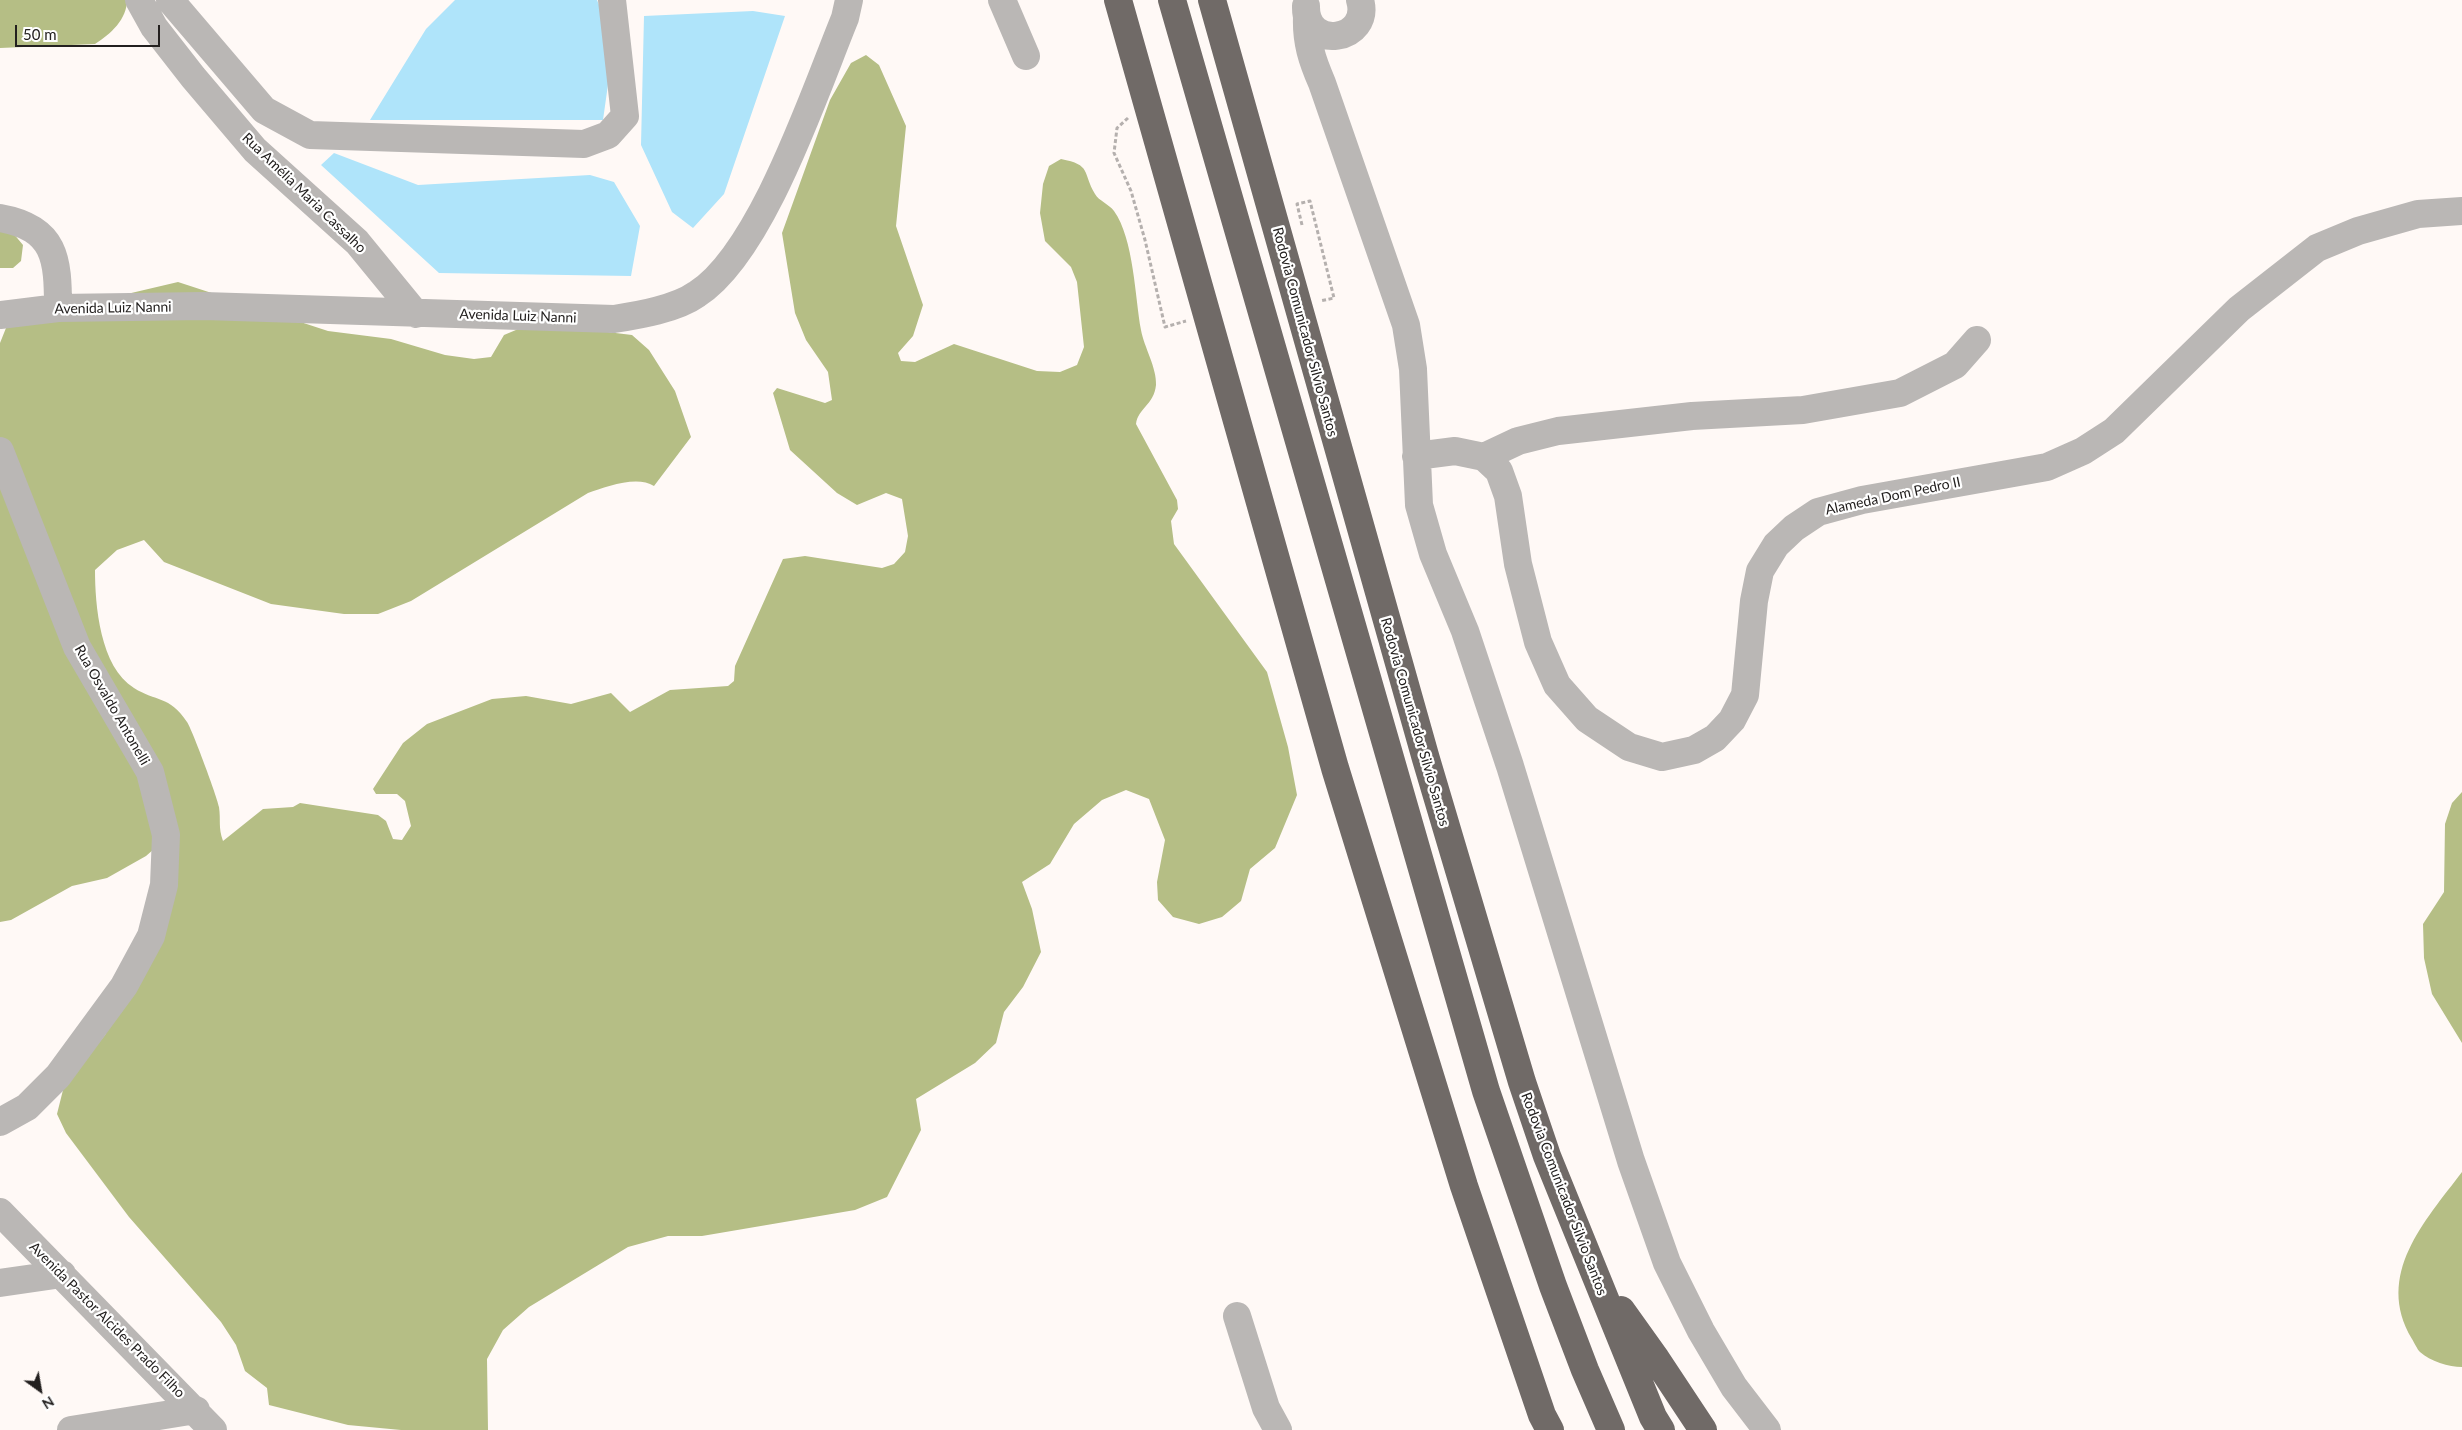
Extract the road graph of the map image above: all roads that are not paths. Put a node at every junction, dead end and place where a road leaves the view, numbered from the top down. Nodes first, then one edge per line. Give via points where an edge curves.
1 (139, 0) edge
2 (170, 0) edge
3 (612, 0) edge
4 (849, 0) edge
5 (1002, 0) edge
6 (1118, 0) edge
7 (1172, 0) edge
8 (1212, 0) edge
9 (1360, 0) edge
10 (1307, 8) edge
11 (1345, 34) junction
12 (1026, 56) dead end
13 (1322, 83) junction
14 (2462, 211) edge
15 (0, 218) edge
16 (58, 308) junction
17 (416, 314) junction
18 (0, 315) edge
19 (1977, 340) dead end
20 (0, 451) edge
21 (1416, 456) junction
22 (1484, 457) junction
23 (0, 1122) edge
24 (0, 1212) edge
25 (1578, 1234) junction
26 (62, 1274) junction
27 (0, 1284) edge
28 (1237, 1316) dead end
29 (205, 1420) edge
30 (1546, 1425) edge
31 (71, 1430) edge
32 (1278, 1430) edge
33 (1611, 1430) edge
34 (1661, 1430) edge
35 (1703, 1430) edge
36 (1767, 1430) edge

1 - 17 street, Rua Amélia Maria Cassalho via 154,27 255,150 357,242
2 - 3 street via 264,110 310,135 584,144 608,135 625,116
4 - 17 street, Avenida Luiz Nanni via 845,18 767,203 730,264 697,295 652,312 614,319
5 - 12 street
6 - 30 highway via 1335,768 1464,1186
7 - 33 highway via 1486,1091 1553,1286
8 - 25 highway, Rodovia Comunicador Silvio Santos via 1426,759 1522,1082
9 - 11 street via 1362,12 1359,21
10 - 11 street via 1318,32 1326,36
10 - 13 street via 1306,36
11 - 13 street
13 - 21 street via 1406,324 1413,370
14 - 22 street, Alameda Dom Pedro II via 2418,214 2358,231 2317,248 2239,309 2114,431 2082,451 2047,467 1862,500 1818,512 1794,528 1776,545 1760,571 1745,695 1727,726 1715,738 1694,750 1662,756 1629,747 1587,719 1557,685 1538,642 1518,564 1508,496 1499,471
15 - 16 street via 18,221 38,232 52,249 58,280
16 - 17 street, Avenida Luiz Nanni via 204,306
16 - 18 street, Avenida Luiz Nanni
19 - 22 street via 1955,365 1900,393 1803,410 1692,416 1558,431 1518,441
20 - 23 street, Rua Osvaldo Antonelli via 77,647 150,772 166,835 164,885 151,936 124,986 58,1076 27,1107
21 - 22 street via 1455,452
21 - 36 street via 1419,505 1433,554 1464,631 1510,766 1631,1161 1667,1263 1734,1387
24 - 26 street, Avenida Pastor Alcides Prado Filho
25 - 34 highway, Rodovia Comunicador Silvio Santos
25 - 35 highway via 1625,1318 1656,1358
26 - 27 street
26 - 29 street, Avenida Pastor Alcides Prado Filho
28 - 32 street via 1266,1408
29 - 31 street

